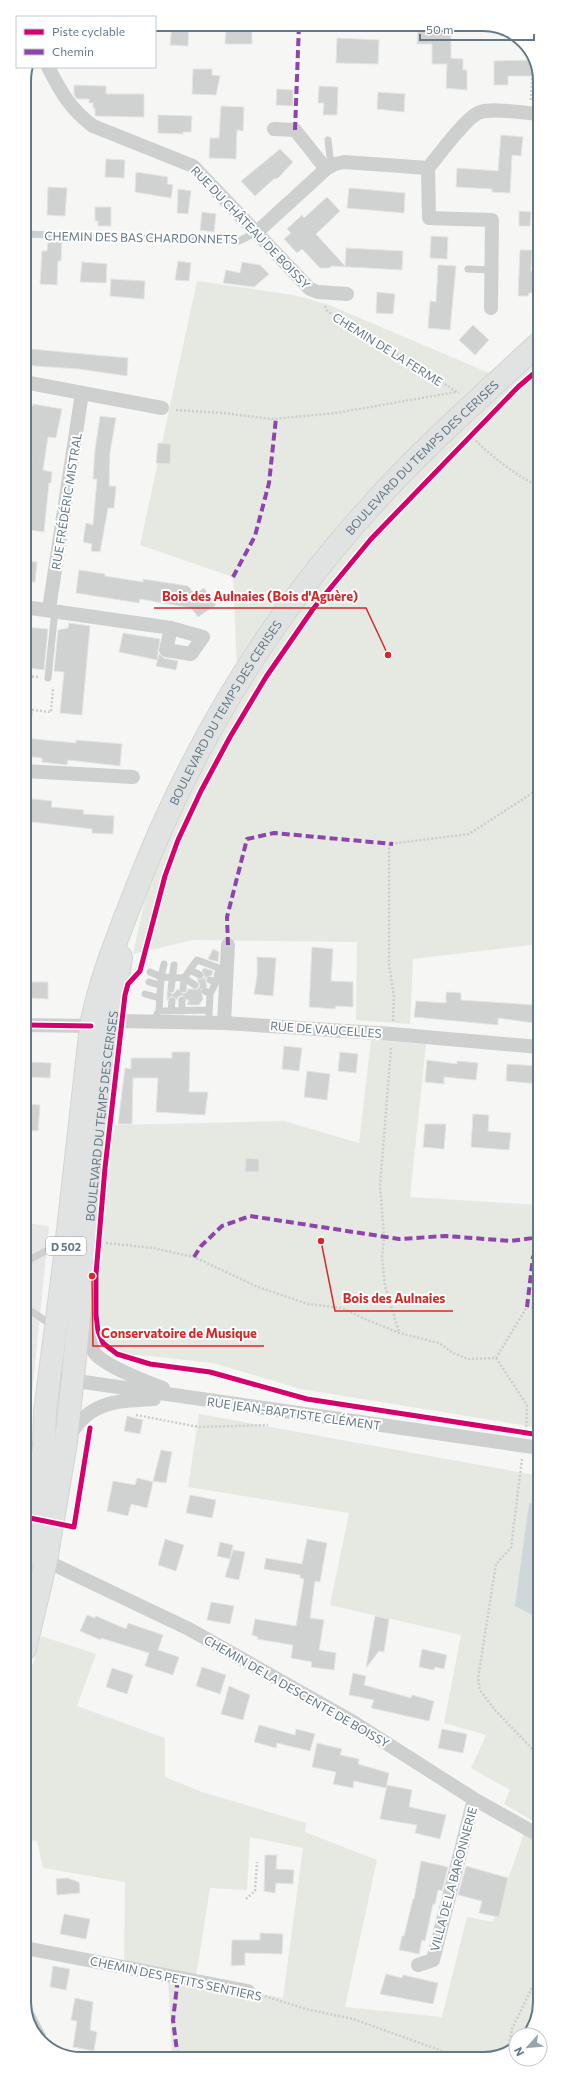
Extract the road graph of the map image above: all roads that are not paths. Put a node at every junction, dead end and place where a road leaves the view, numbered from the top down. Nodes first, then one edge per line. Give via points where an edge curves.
1 (49, 68) edge
2 (533, 114) edge
3 (274, 129) dead end
4 (328, 140) dead end
5 (329, 168) junction
6 (428, 168) junction
7 (257, 232) junction
8 (31, 234) edge
9 (468, 270) dead end
10 (491, 270) junction
11 (347, 294) dead end
12 (491, 308) dead end
13 (533, 349) edge
14 (31, 383) edge
15 (82, 393) junction
16 (162, 408) road end
17 (31, 607) edge
18 (52, 610) junction
19 (171, 628) dead end
20 (48, 678) road end
21 (31, 771) edge
22 (133, 777) dead end
23 (135, 892) junction
24 (228, 945) dead end
25 (164, 964) dead end
26 (174, 965) dead end
27 (190, 970) junction
28 (150, 972) dead end
29 (200, 975) dead end
30 (161, 977) junction
31 (173, 978) junction
32 (184, 978) junction
33 (149, 982) dead end
34 (160, 985) junction
35 (195, 985) dead end
36 (171, 989) dead end
37 (183, 989) dead end
38 (145, 994) dead end
39 (159, 998) junction
40 (182, 1000) dead end
41 (172, 1001) dead end
42 (171, 1011) junction
43 (182, 1011) junction
44 (208, 1016) junction
45 (155, 1017) junction
46 (112, 1022) junction
47 (224, 1023) junction
48 (31, 1025) edge
49 (91, 1026) junction
50 (533, 1046) edge
51 (66, 1247) junction
52 (31, 1259) edge
53 (84, 1273) junction
54 (31, 1311) edge
55 (55, 1327) junction
56 (49, 1377) junction
57 (73, 1380) junction
58 (188, 1398) junction
59 (66, 1442) junction
60 (34, 1446) edge
61 (533, 1447) edge
62 (31, 1528) edge
63 (31, 1552) edge
64 (31, 1555) edge
65 (474, 1799) junction
66 (533, 1832) edge
67 (31, 1949) edge
68 (418, 1965) dead end
69 (248, 1991) road end

1 - 7 street, RUE DU CHÂTEAU DE BOISSY via 68,104 93,126 193,166
2 - 6 street via 490,111 478,113
3 - 5 street via 295,130
4 - 5 lane
5 - 6 street via 344,162
5 - 7 street
6 - 10 street via 429,218 492,220
7 - 8 lane, CHEMIN DES BAS CHARDONNETS via 239,241
7 - 11 street, RUE DU CHÂTEAU DE BOISSY via 310,289
9 - 10 lane
10 - 12 street
13 - 23 main road, BOULEVARD DU TEMPS DES CERISES / D 502 via 434,441 372,505 307,581 270,632 223,705 178,789
14 - 15 street
15 - 16 street
15 - 18 street, RUE FRÉDÉRIC MISTRAL
17 - 18 street
18 - 19 street
18 - 20 lane
21 - 22 street
23 - 46 main road, BOULEVARD DU TEMPS DES CERISES / D 502 via 120,958
23 - 49 main road, BOULEVARD DU TEMPS DES CERISES / D 502 via 109,958 95,1003
24 - 47 street
25 - 30 lane
26 - 31 lane
27 - 29 lane
27 - 32 lane
27 - 44 lane via 197,960 219,968 208,992
28 - 30 lane
30 - 31 lane
30 - 34 lane
31 - 32 lane
31 - 36 lane
32 - 35 lane
32 - 37 lane
33 - 34 lane
34 - 39 lane
38 - 39 lane
39 - 45 lane
40 - 43 lane
41 - 42 lane
42 - 43 lane
42 - 45 lane
43 - 44 lane
44 - 45 street, RUE DE VAUCELLES
44 - 47 street, RUE DE VAUCELLES
45 - 46 street, RUE DE VAUCELLES
46 - 49 street, RUE DE VAUCELLES
46 - 53 main road, BOULEVARD DU TEMPS DES CERISES / D 502
47 - 50 street, RUE DE VAUCELLES
48 - 49 street
49 - 51 main road, BOULEVARD DU TEMPS DES CERISES / D 502
51 - 52 lane via 53,1248
51 - 55 main road, BOULEVARD DU TEMPS DES CERISES / D 502
53 - 57 main road, BOULEVARD DU TEMPS DES CERISES / D 502
53 - 58 street via 88,1327 95,1354 139,1379
54 - 55 lane
55 - 56 main road, BOULEVARD DU TEMPS DES CERISES / D 502
56 - 57 street, RUE JEAN-BAPTISTE CLÉMENT
56 - 60 main road, BOULEVARD DU TEMPS DES CERISES / D 502 via 45,1411
57 - 58 street, RUE JEAN-BAPTISTE CLÉMENT
57 - 59 main road, BOULEVARD DU TEMPS DES CERISES / D 502
58 - 59 street via 132,1400 100,1405 82,1418
58 - 61 street, RUE JEAN-BAPTISTE CLÉMENT
59 - 63 main road, BOULEVARD DU TEMPS DES CERISES / D 502
60 - 62 main road, BOULEVARD DU TEMPS DES CERISES / D 502
64 - 65 street, CHEMIN DE LA DESCENTE DE BOISSY via 189,1629 350,1720
65 - 66 street, CHEMIN DE LA DESCENTE DE BOISSY
65 - 68 street, VILLA DE LA BARONNERIE via 433,1960
67 - 69 street, CHEMIN DES PETITS SENTIERS

